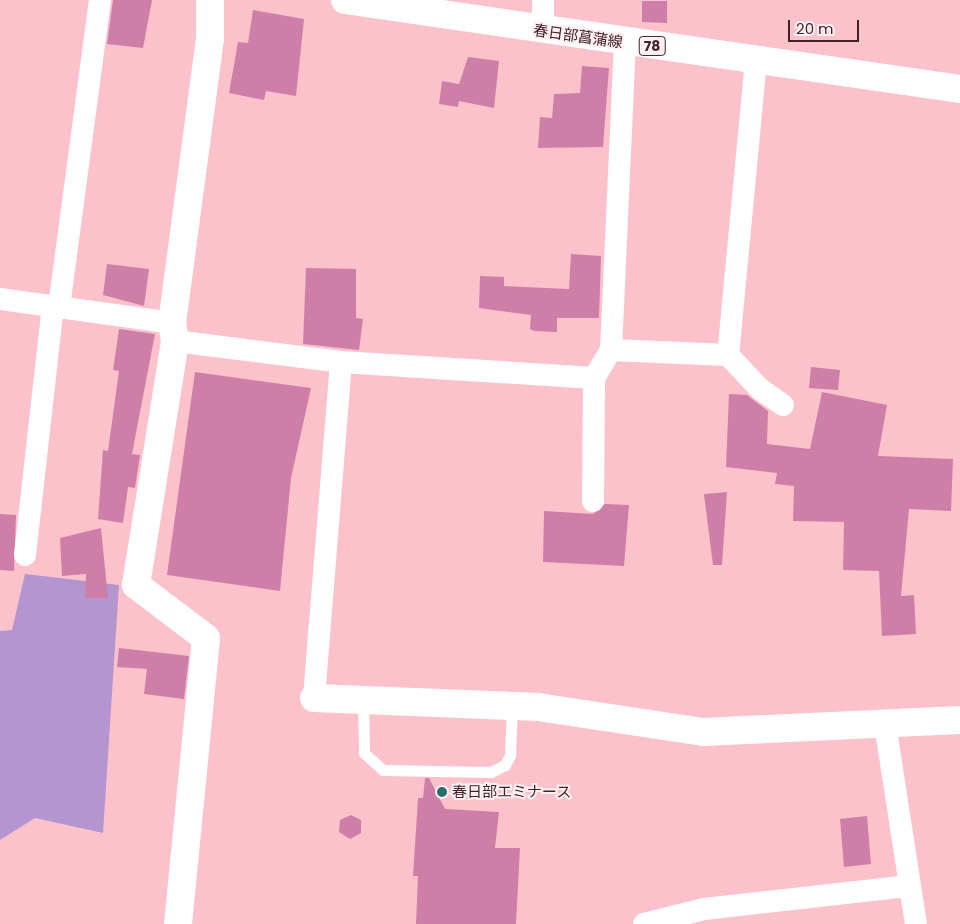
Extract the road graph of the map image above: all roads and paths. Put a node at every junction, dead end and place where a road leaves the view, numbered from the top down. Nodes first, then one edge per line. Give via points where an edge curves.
1 (100, 0) edge
2 (210, 0) edge
3 (345, 0) edge
4 (543, 0) edge
5 (543, 31) junction
6 (625, 43) junction
7 (756, 60) junction
8 (960, 89) edge
9 (0, 299) edge
10 (56, 306) junction
11 (174, 332) junction
12 (611, 350) junction
13 (728, 355) junction
14 (341, 362) junction
15 (594, 378) junction
16 (783, 405) dead end
17 (593, 501) dead end
18 (25, 555) dead end
19 (314, 698) joint
20 (363, 700) junction
21 (512, 705) junction
22 (960, 720) edge
23 (885, 724) junction
24 (910, 886) junction
25 (178, 924) edge
26 (644, 924) edge
27 (916, 924) edge

1 - 10 street
2 - 11 street via 210,37
3 - 5 street, 春日部菖蒲線 / 78
4 - 5 street
5 - 6 street, 春日部菖蒲線 / 78
6 - 7 street, 春日部菖蒲線 / 78
6 - 12 street
7 - 8 street, 春日部菖蒲線 / 78
7 - 13 street
9 - 10 street
10 - 11 street
10 - 18 street
11 - 14 street
11 - 25 street via 136,585 206,638
12 - 13 street
12 - 15 street
13 - 16 street via 760,389
14 - 15 street
14 - 19 street
15 - 17 street
19 - 20 street
20 - 21 street
20 - 21 lane via 364,754 383,770 491,772 504,765 510,755
21 - 23 street via 703,732
22 - 23 street
23 - 24 street
24 - 26 street via 704,909
24 - 27 street

